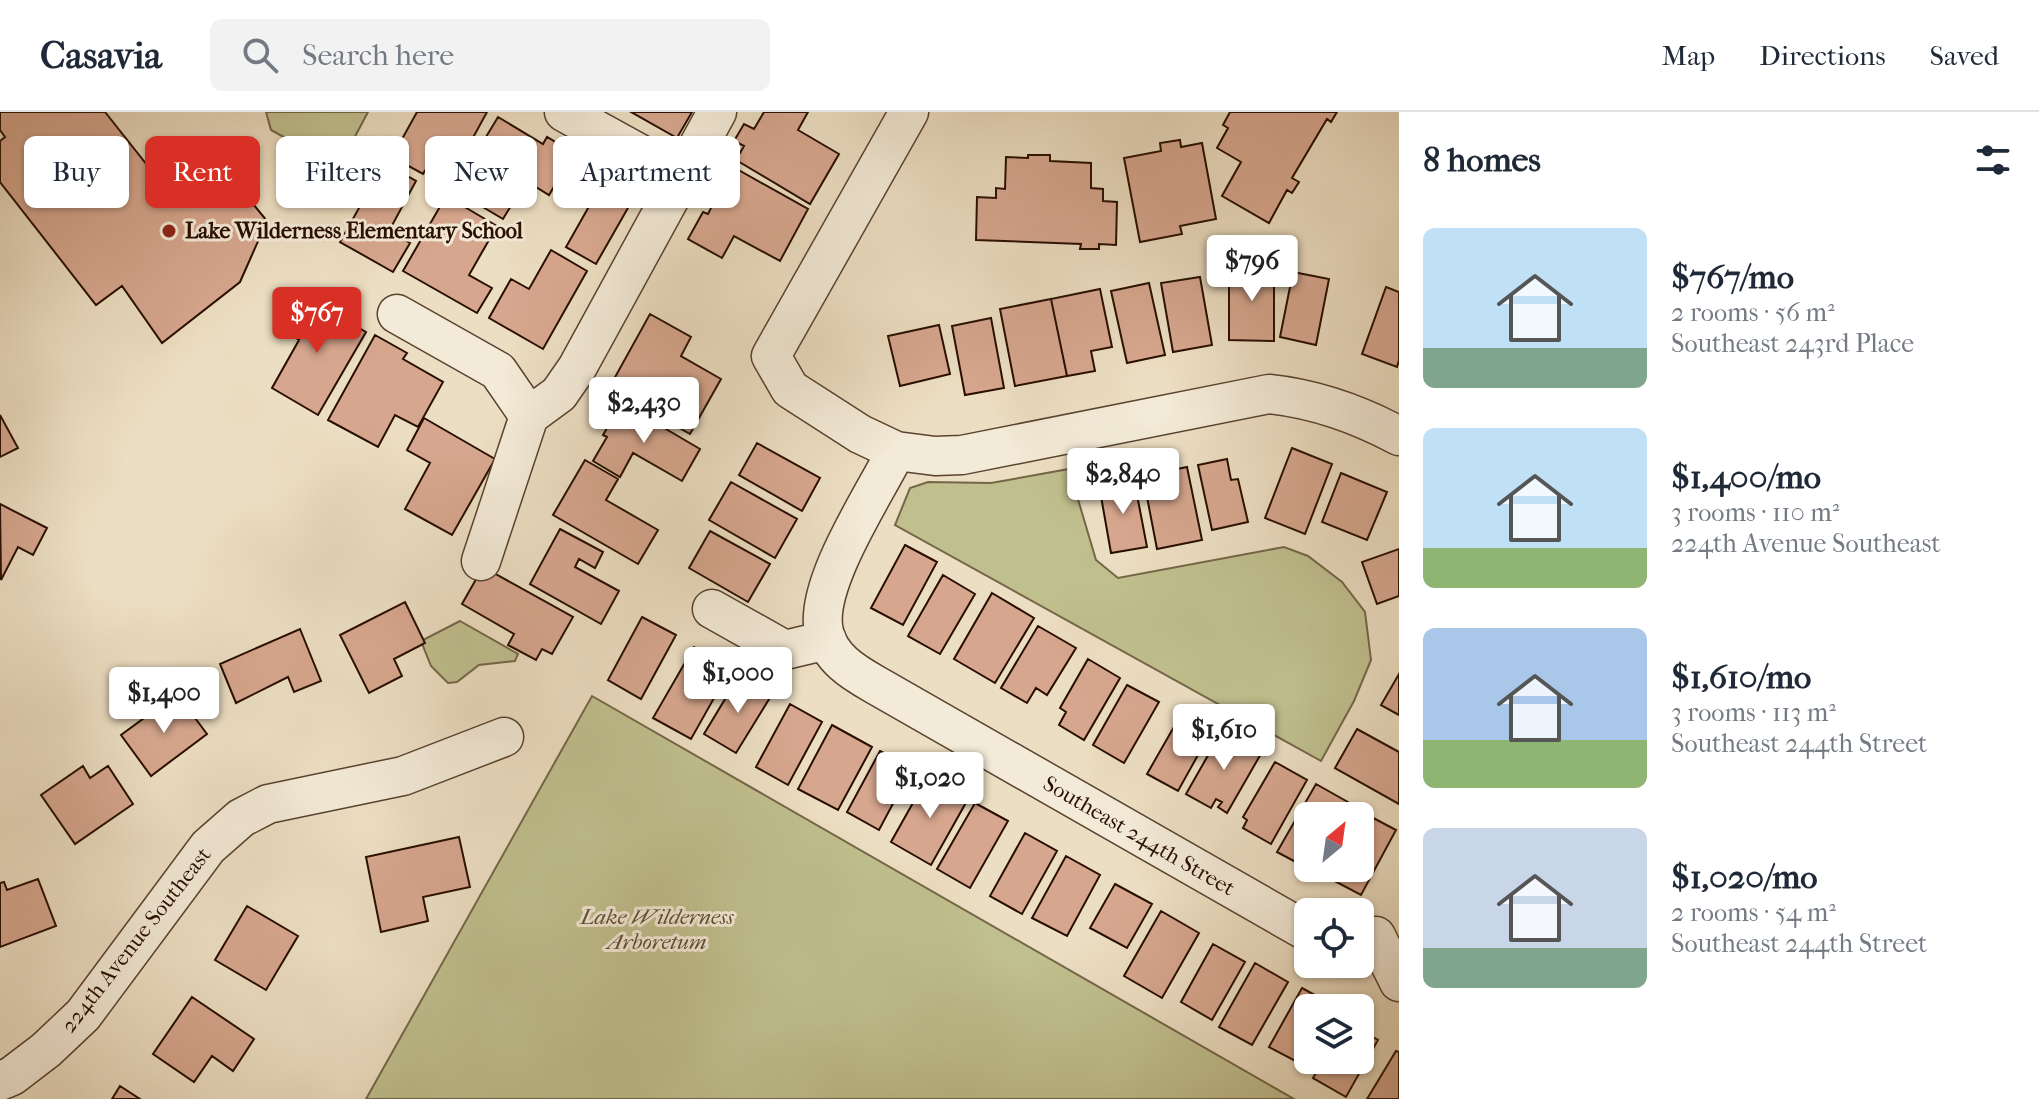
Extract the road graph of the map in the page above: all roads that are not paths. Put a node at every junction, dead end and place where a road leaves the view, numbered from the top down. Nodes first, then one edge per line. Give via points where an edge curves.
1 (564, 112) edge
2 (717, 112) edge
3 (909, 112) edge
4 (608, 136) edge
5 (703, 136) edge
6 (663, 208) edge
7 (397, 314) dead end
8 (529, 416) junction
9 (1399, 436) edge
10 (896, 451) junction
11 (481, 561) dead end
12 (712, 609) dead end
13 (827, 640) junction
14 (504, 737) dead end
15 (1294, 924) edge
16 (1378, 932) edge
17 (1399, 982) edge
18 (0, 1081) edge

1 - 4 street
2 - 5 street
3 - 10 street via 771,356 790,389
6 - 8 street via 577,368 559,394
7 - 8 street via 498,371
8 - 11 street
9 - 10 street via 1329,405 1269,394 962,455
10 - 13 street via 828,589 823,618
12 - 13 street via 785,650
13 - 15 street, Southeast 244th Street via 842,664 856,674
14 - 18 street, 224th Avenue Southeast via 403,776 268,804 241,818 208,847 83,1015 46,1050
16 - 17 street

